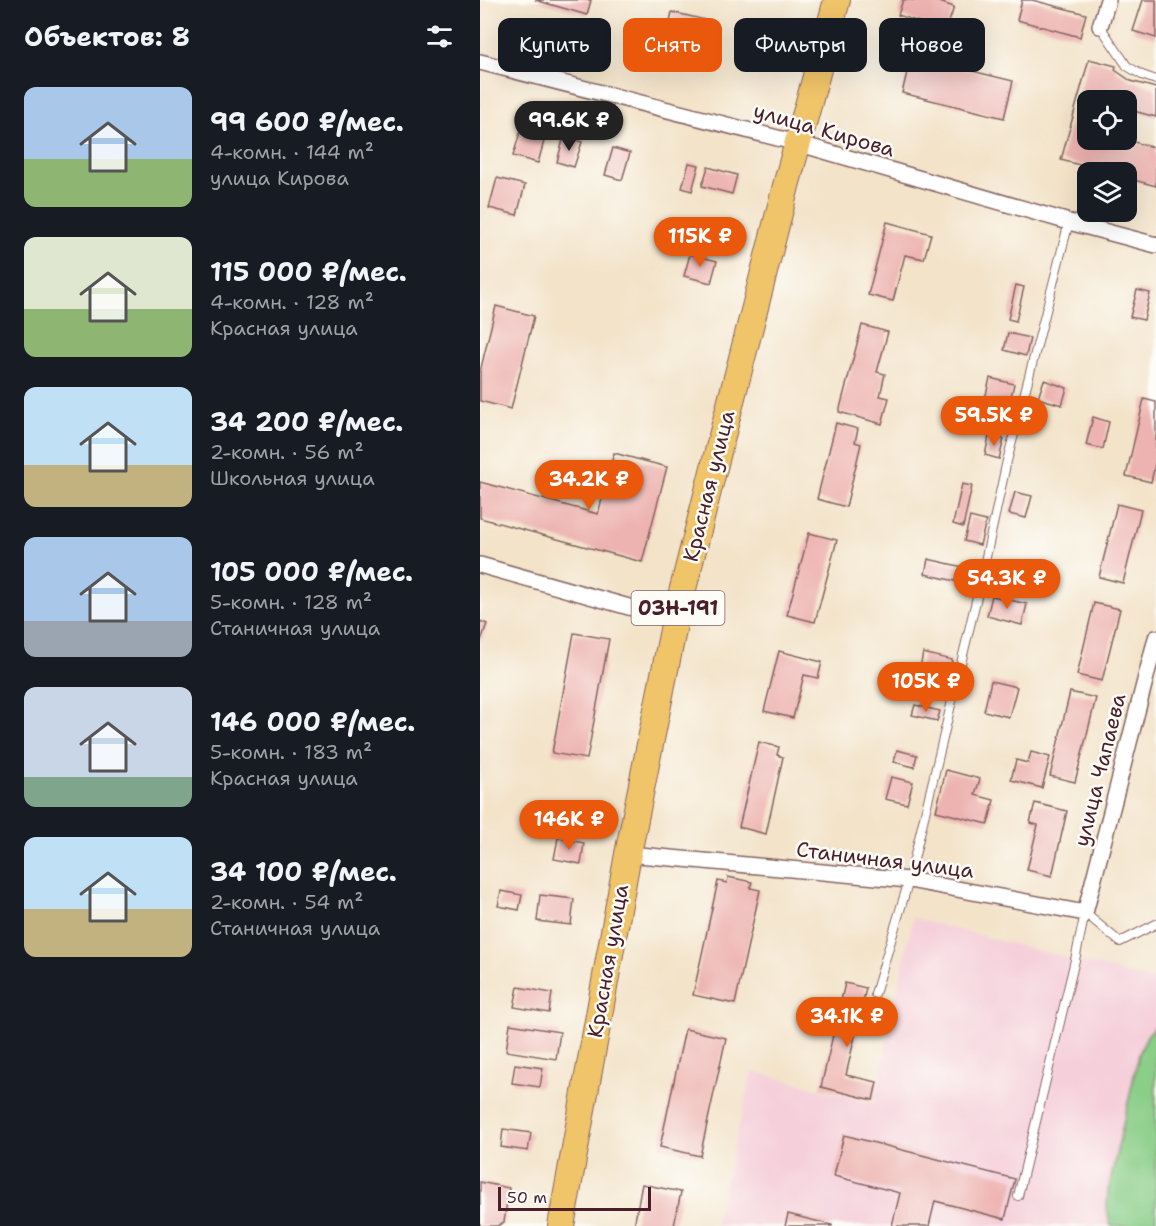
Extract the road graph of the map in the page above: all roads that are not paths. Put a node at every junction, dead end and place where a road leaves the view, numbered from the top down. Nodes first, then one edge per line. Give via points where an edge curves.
1 (837, 0) edge
2 (1108, 0) edge
3 (1100, 26) joint
4 (480, 62) edge
5 (1156, 80) edge
6 (797, 143) junction
7 (1069, 222) junction
8 (1156, 245) edge
9 (480, 565) edge
10 (675, 620) junction
11 (1156, 638) edge
12 (628, 854) junction
13 (909, 880) junction
14 (1085, 913) junction
15 (1156, 924) edge
16 (875, 994) dead end
17 (1018, 1196) dead end
18 (561, 1226) edge

1 - 6 main road, Красная улица / 03Н-191
2 - 3 street
3 - 5 lane via 1126,66
4 - 6 street, улица Кирова
6 - 7 street, улица Кирова
6 - 10 main road, Красная улица / 03Н-191
7 - 8 street, улица Кирова
7 - 13 lane via 1006,465
9 - 10 street
10 - 12 main road, Красная улица / 03Н-191
11 - 14 street, улица Чапаева
12 - 13 street, Станичная улица
12 - 18 main road, Красная улица / 03Н-191
13 - 14 street, Станичная улица
13 - 16 lane
14 - 15 lane, Станичная улица via 1120,942
14 - 17 lane

